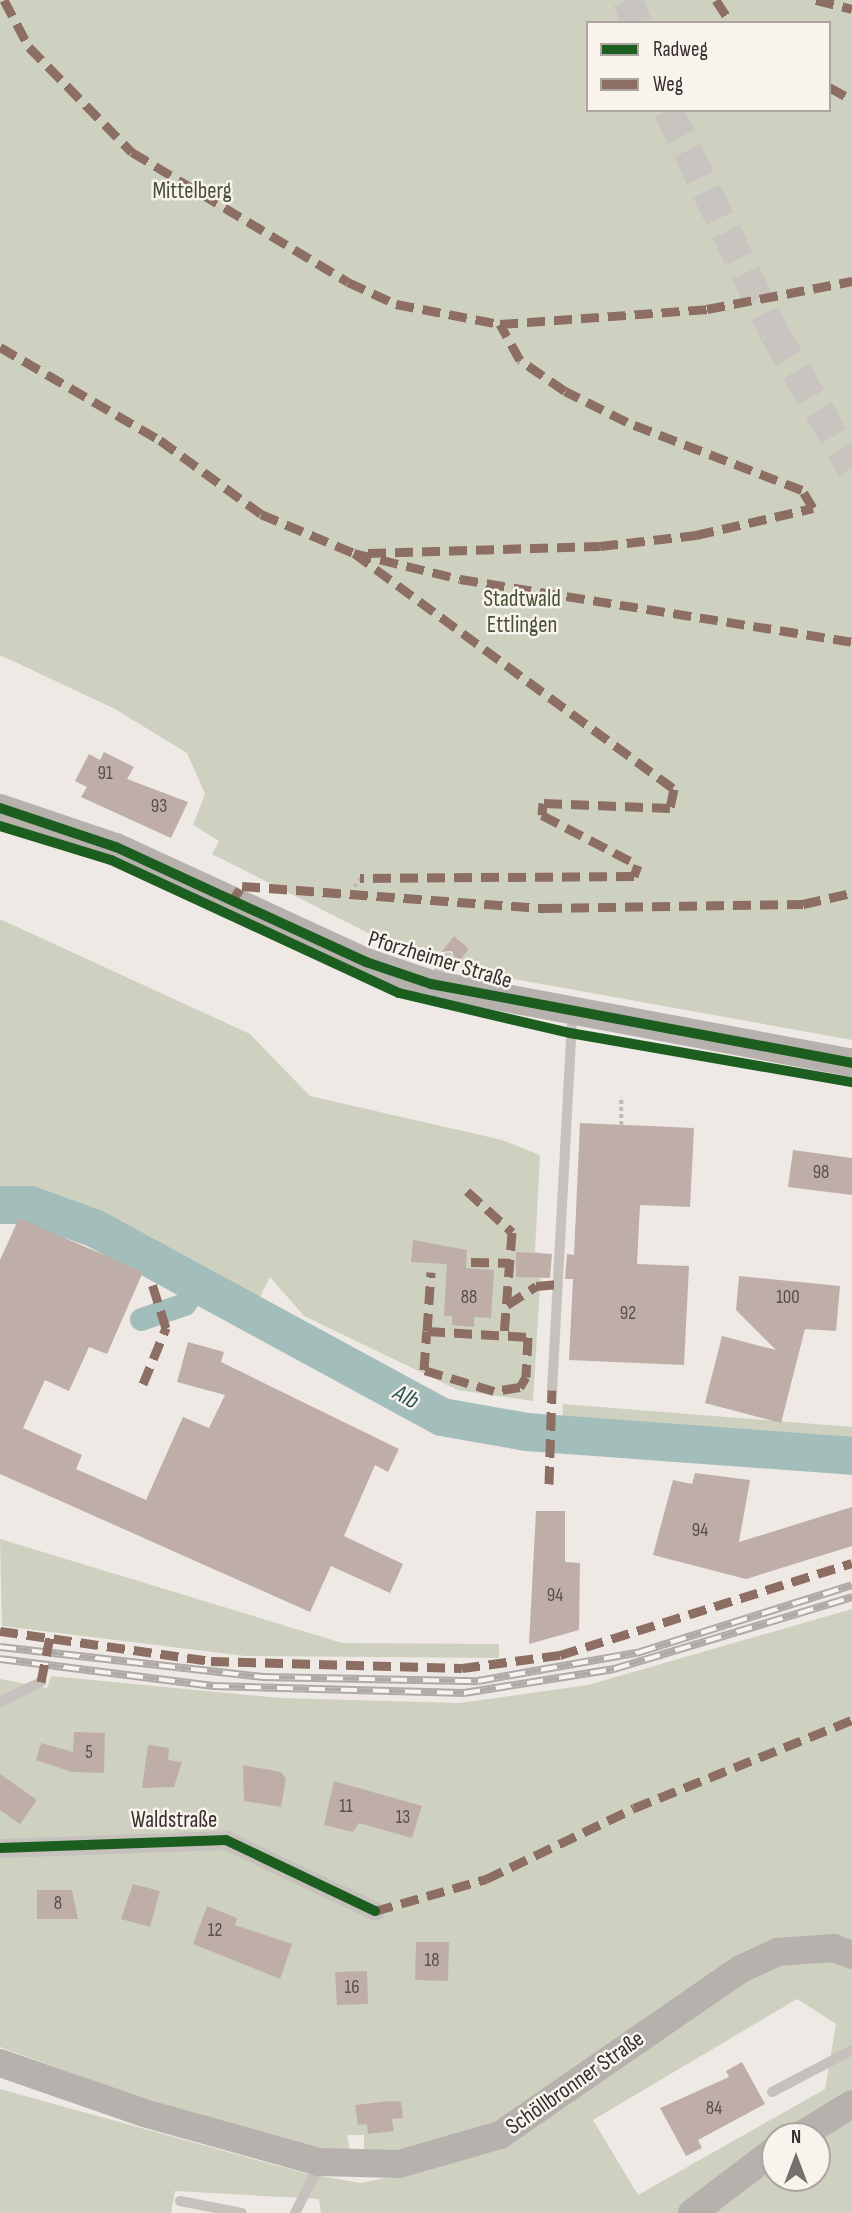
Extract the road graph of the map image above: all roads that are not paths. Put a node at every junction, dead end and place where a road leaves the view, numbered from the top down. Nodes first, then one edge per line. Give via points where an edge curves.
1 (0, 808) edge
2 (448, 957) dead end
3 (431, 984) junction
4 (572, 1015) junction
5 (852, 1063) edge
6 (552, 1390) dead end
7 (41, 1682) dead end
8 (0, 1702) edge
9 (0, 1849) edge
10 (375, 1911) dead end
11 (852, 1955) edge
12 (852, 2050) edge
13 (0, 2063) edge
14 (772, 2092) dead end
15 (852, 2104) edge
16 (823, 2122) edge
17 (761, 2161) edge
18 (319, 2162) junction
19 (180, 2201) dead end
20 (242, 2213) edge
21 (295, 2213) edge
22 (692, 2213) edge

1 - 3 main road, Pforzheimer Straße via 116,847 366,962
2 - 3 lane
3 - 4 main road, Pforzheimer Straße
4 - 5 main road, Pforzheimer Straße
4 - 6 lane
7 - 8 lane
9 - 10 street, Waldstraße via 226,1840
11 - 18 main road, Schöllbronner Straße via 834,1948 777,1952 741,1969 500,2135 399,2164
12 - 14 lane
13 - 18 main road, Schöllbronner Straße via 144,2113
15 - 16 main road
17 - 22 main road
18 - 21 lane
19 - 20 lane

